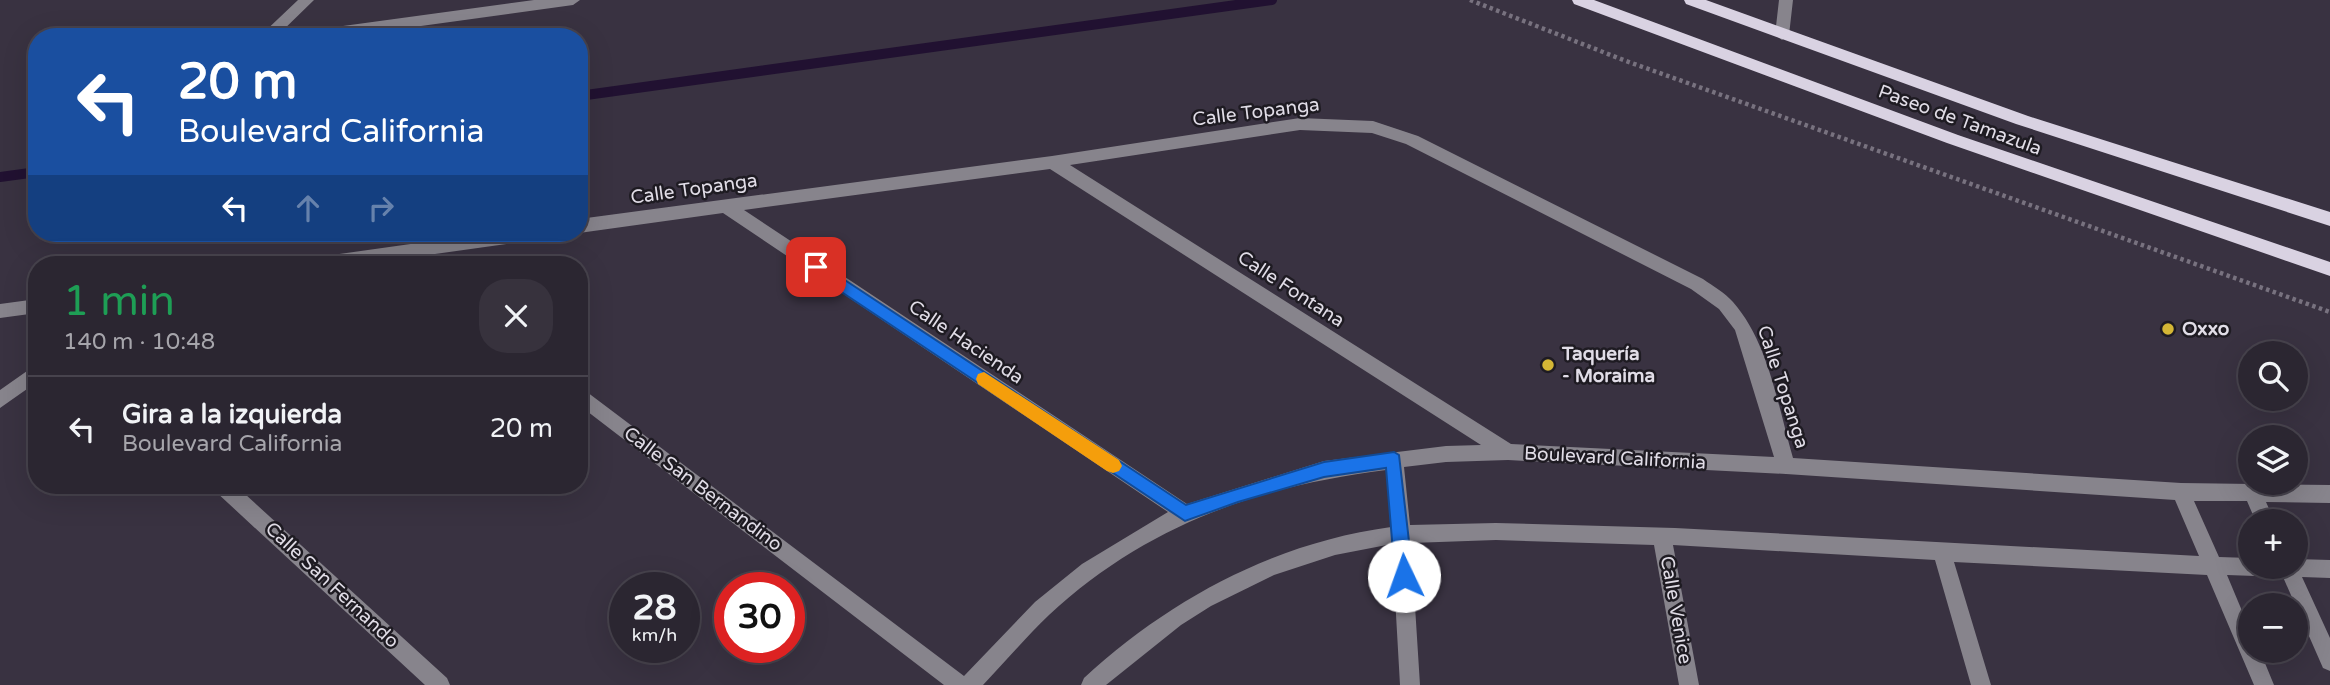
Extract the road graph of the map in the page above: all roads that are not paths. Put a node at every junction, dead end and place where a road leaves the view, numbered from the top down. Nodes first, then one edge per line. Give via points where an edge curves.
1 (307, 0) edge
2 (573, 0) edge
3 (1579, 0) edge
4 (1691, 0) edge
5 (1786, 0) edge
6 (276, 28) edge
7 (366, 28) edge
8 (1782, 35) junction
9 (1052, 162) junction
10 (724, 205) junction
11 (2330, 219) edge
12 (588, 225) edge
13 (471, 242) edge
14 (394, 253) junction
15 (373, 256) edge
16 (398, 256) edge
17 (2330, 269) edge
18 (28, 307) edge
19 (0, 311) edge
20 (28, 379) edge
21 (0, 400) edge
22 (588, 401) edge
23 (1508, 453) junction
24 (1394, 460) junction
25 (1786, 466) junction
26 (2181, 492) junction
27 (2238, 493) edge
28 (232, 494) edge
29 (2308, 494) edge
30 (2330, 494) edge
31 (1185, 513) junction
32 (1401, 535) junction
33 (1662, 536) junction
34 (1942, 552) junction
35 (2215, 566) junction
36 (2238, 567) edge
37 (2308, 568) edge
38 (2330, 569) edge
39 (2293, 579) edge
40 (2330, 661) edge
41 (1093, 684) edge
42 (440, 685) edge
43 (960, 685) edge
44 (969, 685) edge
45 (1410, 685) edge
46 (1689, 685) edge
47 (1982, 685) edge
48 (2264, 685) edge

1 - 6 street
2 - 7 street
3 - 17 main road, Paseo de Tamazula via 2006,160
4 - 8 main road, Paseo de Tamazula
5 - 8 street
8 - 11 main road, Paseo de Tamazula via 2022,120
9 - 10 street, Calle Topanga
9 - 23 street, Calle Fontana
9 - 25 street, Calle Topanga via 1300,124 1373,127 1412,140 1697,284 1725,304 1742,326 1755,360
10 - 12 street, Calle Topanga
10 - 31 street, Calle Hacienda
13 - 14 street
14 - 15 street
14 - 16 street
18 - 19 street
20 - 21 street
22 - 43 street, Calle San Bernandino
23 - 24 street, Boulevard California
23 - 25 street, Boulevard California
24 - 31 street, Boulevard California via 1324,469
24 - 32 street
25 - 26 street, Boulevard California
26 - 27 street, Boulevard California
26 - 35 street
28 - 42 street, Calle San Fernando
29 - 30 street, Boulevard California
31 - 44 street, Boulevard California via 1089,570 1042,609
32 - 33 street
32 - 41 street via 1337,546 1279,564 1219,591 1163,626
32 - 45 street
33 - 34 street
33 - 46 street, Calle Venice
34 - 35 street
34 - 47 street
35 - 36 street
35 - 48 street
37 - 38 street
39 - 40 street

